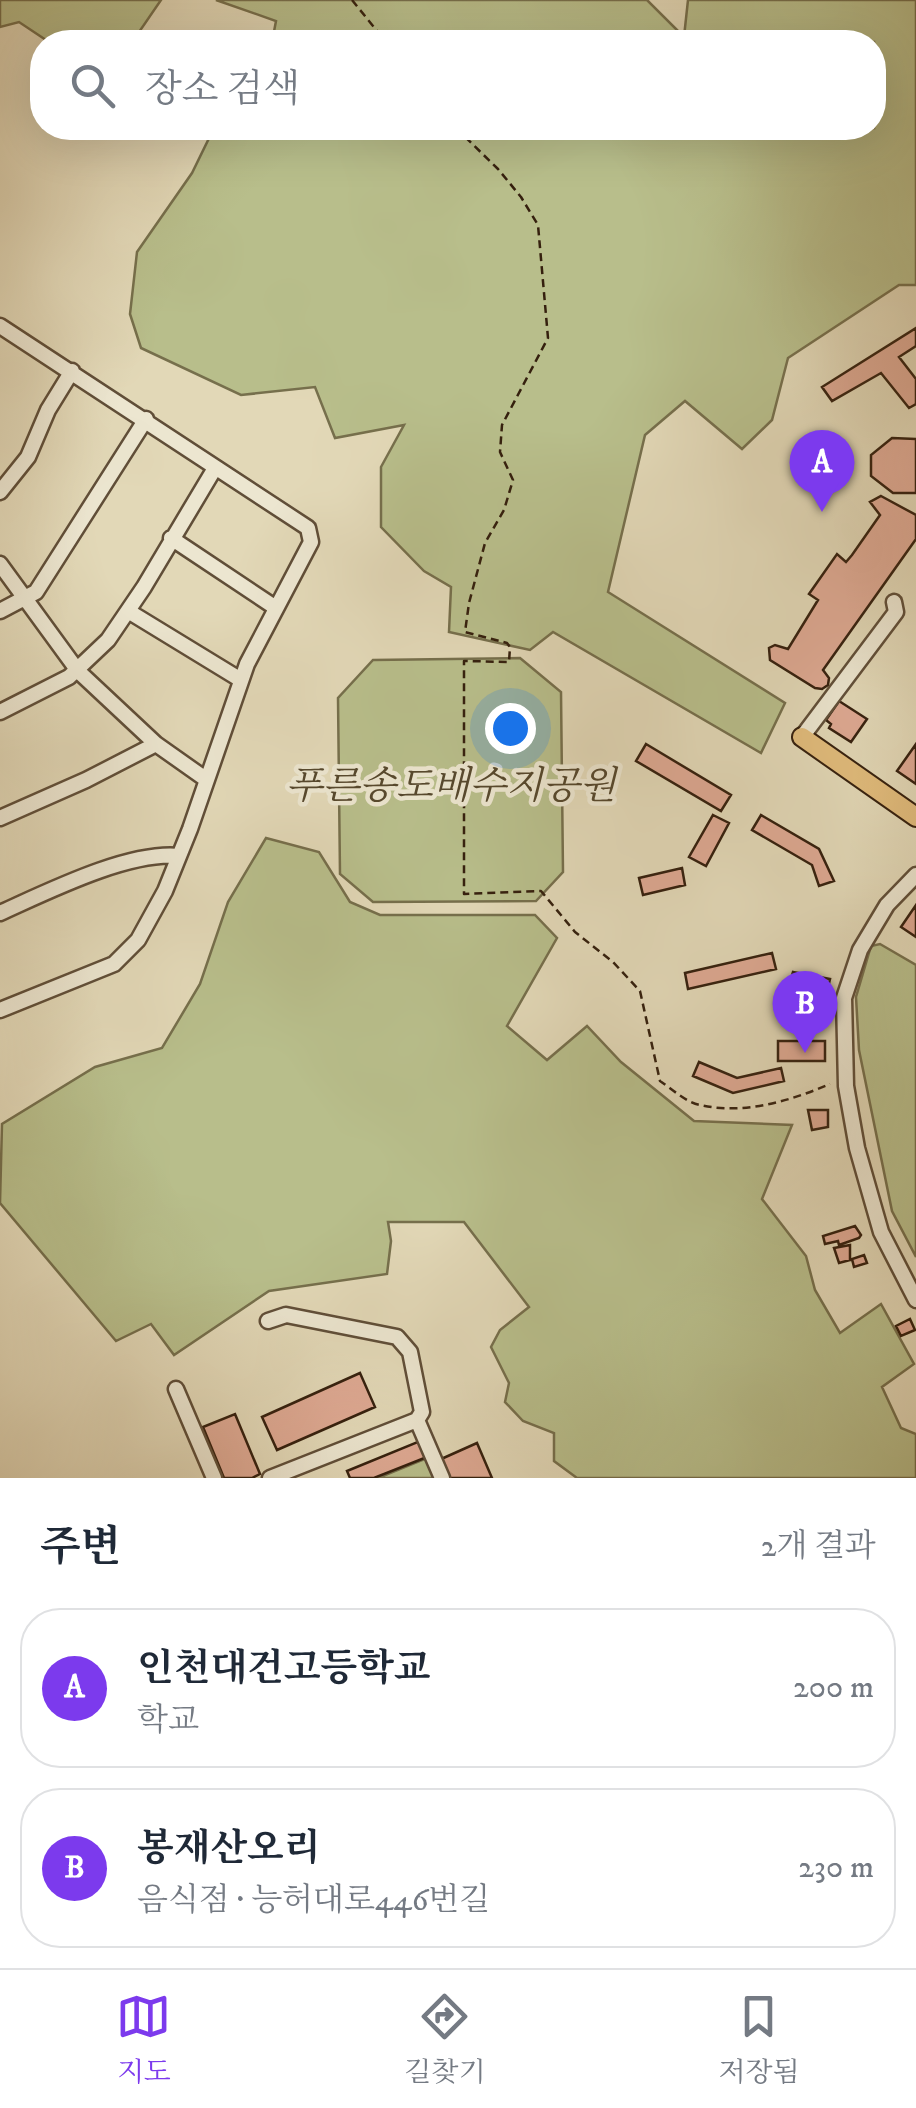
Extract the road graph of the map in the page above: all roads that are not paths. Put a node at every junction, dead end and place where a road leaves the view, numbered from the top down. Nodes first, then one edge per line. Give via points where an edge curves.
1 (0, 326) edge
2 (72, 372) junction
3 (146, 420) junction
4 (215, 468) junction
5 (0, 492) edge
6 (171, 538) junction
7 (0, 564) edge
8 (24, 598) junction
9 (894, 602) dead end
10 (276, 608) junction
11 (0, 610) edge
12 (128, 611) junction
13 (78, 671) junction
14 (241, 680) junction
15 (0, 712) edge
16 (802, 737) joint
17 (156, 744) junction
18 (207, 780) junction
19 (916, 817) edge
20 (0, 818) edge
21 (179, 856) junction
22 (916, 875) edge
23 (0, 914) edge
24 (0, 1010) edge
25 (916, 1300) edge
26 (268, 1321) dead end
27 (176, 1388) dead end
28 (417, 1420) junction
29 (214, 1478) edge
30 (270, 1478) edge
31 (442, 1478) edge

1 - 2 street
2 - 3 street
2 - 5 street via 28,457
3 - 4 street
3 - 8 street via 54,568
4 - 6 street
4 - 10 street via 308,528 311,542
6 - 10 street
6 - 12 street
7 - 8 street
8 - 11 street
8 - 13 street
9 - 16 street via 896,612
10 - 14 street
12 - 13 street
12 - 14 street
13 - 15 street
13 - 17 street
14 - 18 street
16 - 19 main road
17 - 18 street
17 - 20 street
18 - 21 street
21 - 23 street via 146,856
21 - 24 street via 127,954
22 - 25 street via 887,905 860,950 844,998 846,1086 857,1148 881,1232
26 - 28 street via 286,1315 397,1337 410,1352 422,1412
27 - 29 street
28 - 30 street
28 - 31 street

